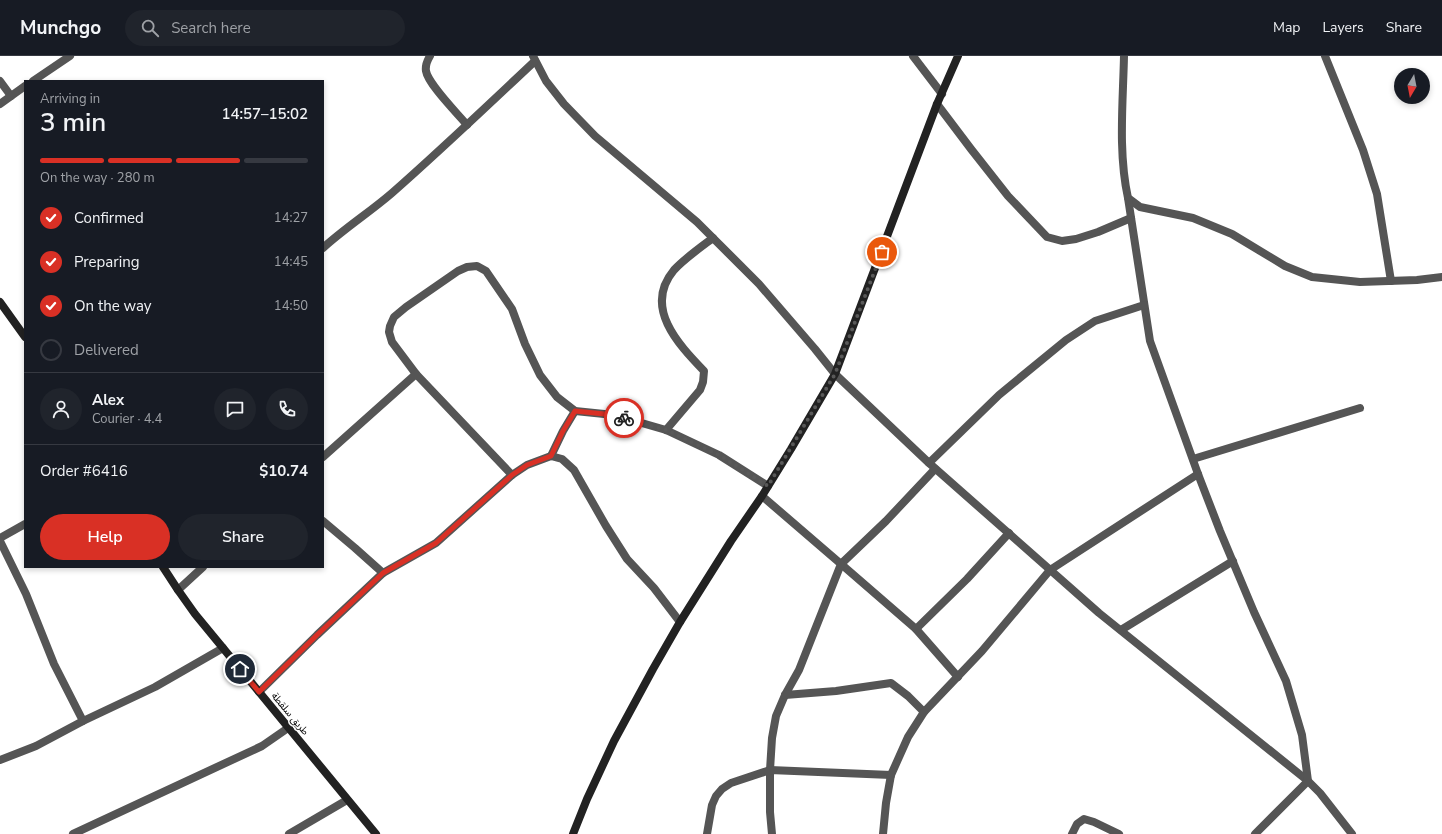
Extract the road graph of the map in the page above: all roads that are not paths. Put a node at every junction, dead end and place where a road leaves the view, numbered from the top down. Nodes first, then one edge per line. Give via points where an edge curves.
1 (70, 56) edge
2 (430, 56) edge
3 (913, 56) edge
4 (958, 56) edge
5 (1124, 56) edge
6 (1325, 56) edge
7 (534, 58) edge
8 (34, 80) edge
9 (0, 81) edge
10 (24, 87) edge
11 (942, 94) junction
12 (11, 96) junction
13 (0, 104) edge
14 (937, 104) junction
15 (467, 125) junction
16 (1128, 198) junction
17 (1131, 218) junction
18 (713, 238) junction
19 (324, 247) edge
20 (1442, 277) edge
21 (1391, 281) junction
22 (1144, 305) junction
23 (2, 307) edge
24 (24, 336) edge
25 (416, 374) junction
26 (835, 374) junction
27 (1360, 408) dead end
28 (575, 411) junction
29 (666, 430) junction
30 (324, 456) edge
31 (551, 456) junction
32 (1193, 459) junction
33 (932, 466) junction
34 (1198, 474) junction
35 (512, 475) junction
36 (768, 486) junction
37 (762, 496) junction
38 (324, 522) edge
39 (24, 525) edge
40 (1009, 533) junction
41 (0, 539) edge
42 (1232, 561) junction
43 (841, 564) junction
44 (164, 568) edge
45 (201, 568) edge
46 (1050, 570) junction
47 (383, 573) junction
48 (178, 590) junction
49 (680, 622) junction
50 (916, 629) junction
51 (1121, 630) junction
52 (223, 648) junction
53 (958, 678) junction
54 (259, 692) junction
55 (785, 694) junction
56 (924, 712) junction
57 (83, 721) junction
58 (288, 728) junction
59 (0, 760) edge
60 (770, 770) junction
61 (891, 775) junction
62 (1308, 781) junction
63 (347, 800) junction
64 (73, 834) edge
65 (289, 834) edge
66 (376, 834) edge
67 (573, 834) edge
68 (706, 834) edge
69 (772, 834) edge
70 (883, 834) edge
71 (1072, 834) edge
72 (1119, 834) edge
73 (1255, 834) edge
74 (1352, 834) edge

1 - 8 street
2 - 15 street via 426,72 430,82
3 - 11 street
4 - 11 street
5 - 16 street via 1122,131 1124,180
6 - 21 street via 1363,150 1377,194
7 - 15 street
7 - 18 street via 546,81 595,136
9 - 12 street
10 - 12 street
11 - 14 street
12 - 13 street
14 - 17 street via 1008,196 1047,237 1062,241 1076,239
14 - 26 street
15 - 19 street via 391,194
16 - 17 street
16 - 21 street via 1140,207 1193,218 1232,234 1285,266 1312,277 1360,282
17 - 22 street
18 - 26 street via 763,289
18 - 29 street via 675,270 664,286 664,316 670,331 704,371 700,390
20 - 21 street
22 - 32 street via 1150,341
22 - 33 street via 1095,321 1066,340 999,395
23 - 24 street
25 - 28 street via 392,342 389,332 394,317 458,271 477,266 492,278 512,309 540,375 557,397
25 - 30 street
25 - 35 street
26 - 33 street
26 - 36 street
27 - 32 street
28 - 29 street via 614,415
28 - 31 street
29 - 36 street via 719,455
31 - 35 street via 527,465
31 - 49 street via 562,459 574,470 627,559
32 - 34 street
33 - 40 street
33 - 43 street via 886,520
34 - 42 street
34 - 46 street
35 - 47 street via 436,543
36 - 37 street
37 - 43 street
37 - 49 street
38 - 47 street
39 - 41 street
40 - 46 street
40 - 50 street
41 - 57 street via 26,594 54,664
42 - 51 street
42 - 62 street via 1286,681 1302,735
43 - 50 street
43 - 55 street via 799,670
44 - 48 street, طريق سلقطة
45 - 48 street
46 - 51 street
46 - 53 street
47 - 54 street
48 - 52 street, طريق سلقطة
49 - 67 street via 614,741
50 - 53 street
51 - 62 street
52 - 54 street, طريق سلقطة
52 - 57 street via 155,687
53 - 56 street
54 - 58 street, طريق سلقطة
55 - 56 street via 836,691 891,683
55 - 60 street via 776,716
56 - 61 street via 908,737
57 - 59 street via 36,746
58 - 63 street, طريق سلقطة
58 - 64 street via 262,746
60 - 61 street
60 - 68 street via 722,789 712,805
60 - 69 street
61 - 70 street
62 - 73 street
62 - 74 street
63 - 65 street
63 - 66 street, طريق سلقطة
71 - 72 street via 1077,824 1084,819

